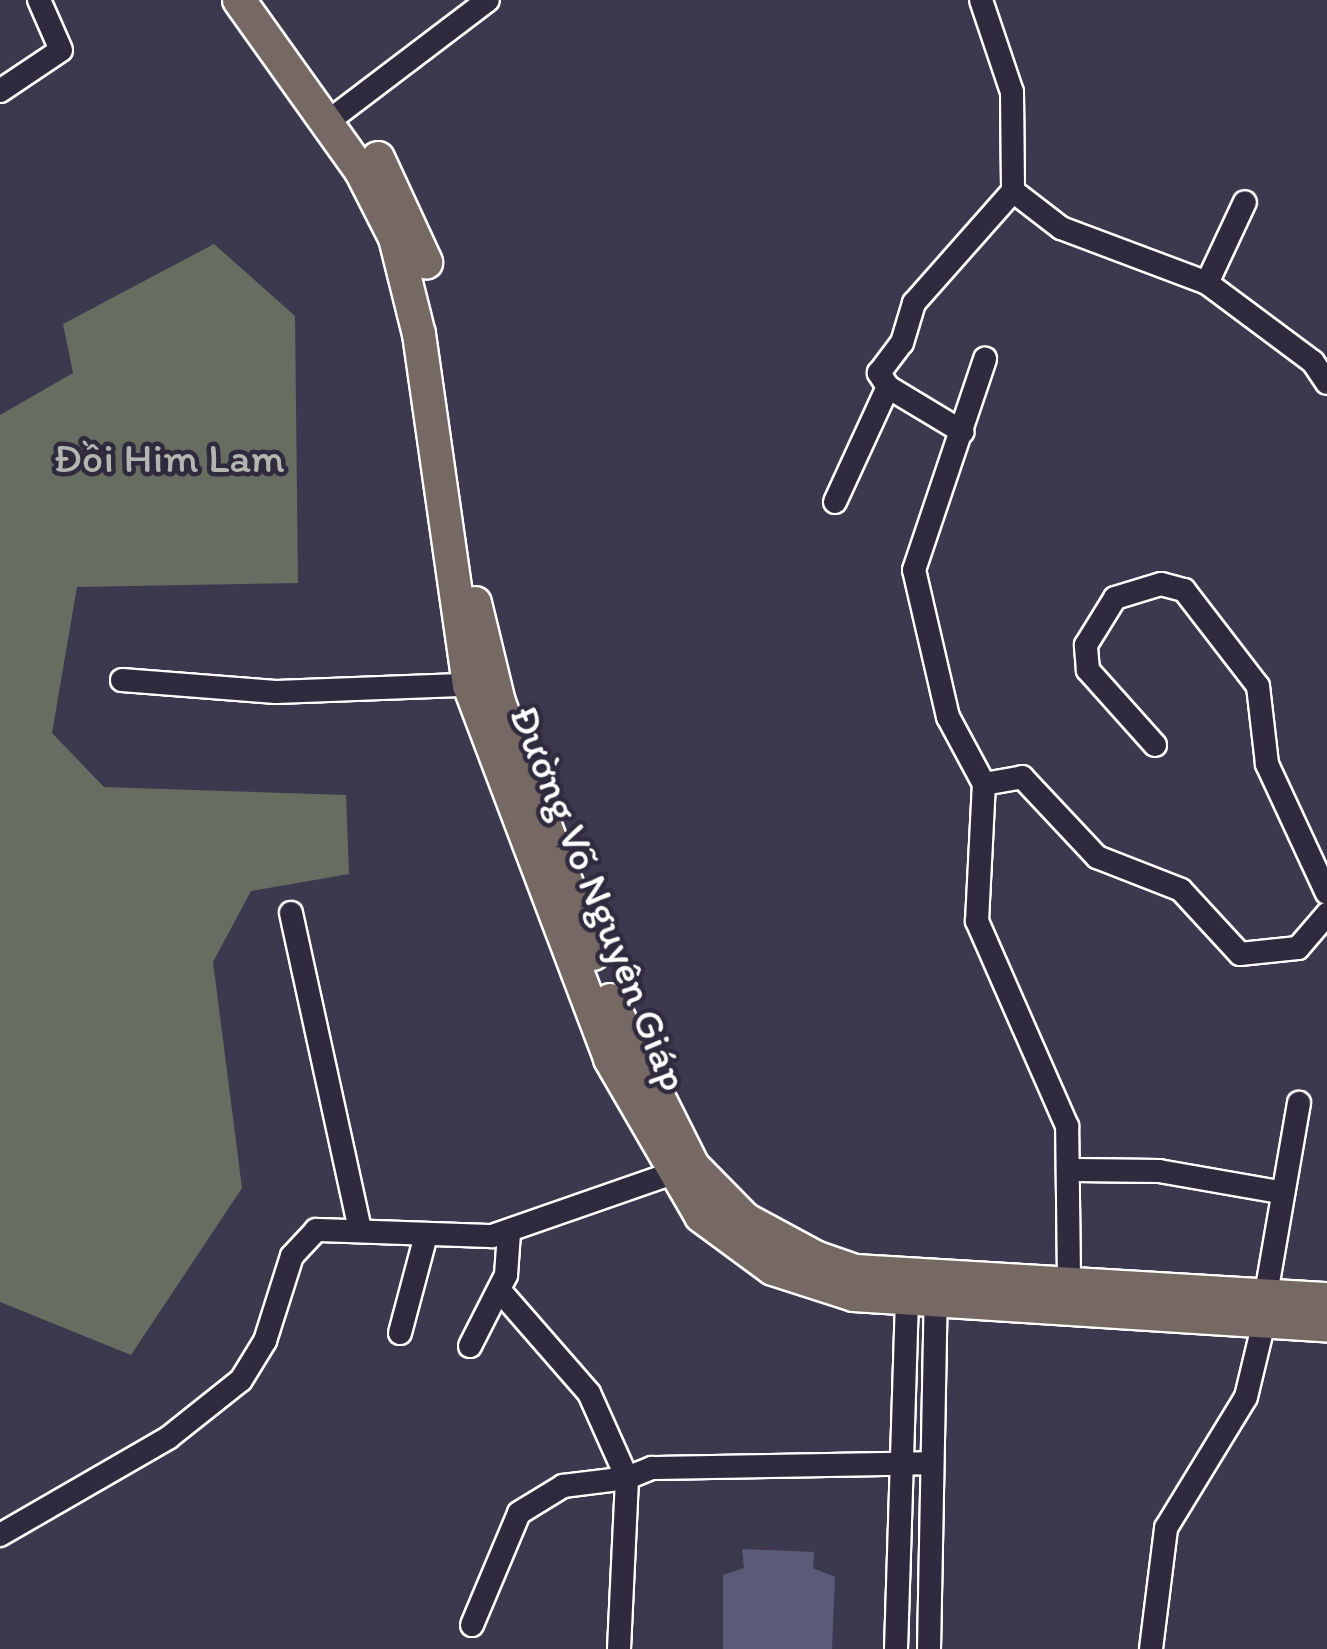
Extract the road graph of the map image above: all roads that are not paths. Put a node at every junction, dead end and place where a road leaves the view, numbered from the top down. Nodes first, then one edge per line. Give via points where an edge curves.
1 (40, 0) edge
2 (239, 0) edge
3 (268, 0) edge
4 (488, 0) edge
5 (981, 0) edge
6 (0, 91) edge
7 (335, 116) junction
8 (1013, 191) junction
9 (1244, 202) dead end
10 (1208, 282) junction
11 (985, 358) dead end
12 (1327, 384) edge
13 (888, 388) junction
14 (963, 432) junction
15 (835, 502) dead end
16 (122, 680) dead end
17 (481, 683) junction
18 (1155, 745) dead end
19 (984, 784) junction
20 (1327, 893) edge
21 (291, 914) dead end
22 (1327, 914) edge
23 (1298, 1103) dead end
24 (1074, 1170) junction
25 (682, 1172) junction
26 (1279, 1192) junction
27 (360, 1230) junction
28 (509, 1233) junction
29 (426, 1235) junction
30 (1069, 1279) junction
31 (500, 1291) junction
32 (921, 1298) junction
33 (1327, 1299) edge
34 (1265, 1308) junction
35 (1327, 1326) edge
36 (400, 1333) dead end
37 (470, 1346) dead end
38 (902, 1462) junction
39 (931, 1463) junction
40 (626, 1478) junction
41 (0, 1535) edge
42 (472, 1625) dead end
43 (896, 1642) edge
44 (929, 1643) edge
45 (619, 1649) edge
46 (1151, 1649) edge

1 - 6 street via 61,50
2 - 7 highway, Đường Võ Nguyên Giáp
3 - 7 highway, Đường Võ Nguyên Giáp
4 - 7 street
5 - 8 street via 1012,92
7 - 17 highway, Đường Võ Nguyên Giáp via 404,201 427,264
8 - 10 street via 1062,228
8 - 13 street via 914,303 902,343 878,372
9 - 10 street
10 - 12 street via 1313,362
11 - 14 street
13 - 14 street
13 - 15 street
14 - 19 street via 914,570 948,717
16 - 17 street via 276,692
17 - 25 highway, Đường Võ Nguyên Giáp
18 - 20 street via 1088,670 1086,645 1115,598 1161,584 1184,590 1258,686 1267,764
19 - 22 street via 1022,777 1097,857 1182,890 1240,954 1298,948
19 - 24 street via 977,920 1068,1126
21 - 27 street
23 - 26 street
24 - 26 street via 1159,1171
24 - 30 street
25 - 28 street
25 - 30 highway, Đường Võ Nguyên Giáp via 757,1227 855,1270
25 - 32 highway, Đường Võ Nguyên Giáp via 701,1216 773,1269 854,1295
26 - 34 street
27 - 29 street
27 - 41 street via 316,1230 300,1242 265,1342 228,1392 168,1438
28 - 29 street
28 - 31 street
29 - 36 street
30 - 34 highway, Đường Võ Nguyên Giáp
31 - 37 street
31 - 40 street via 564,1356
32 - 34 highway, Đường Võ Nguyên Giáp
32 - 38 street
32 - 39 street
33 - 34 highway, Đường Võ Nguyên Giáp
34 - 35 highway, Đường Võ Nguyên Giáp
34 - 46 street via 1246,1398 1166,1528
38 - 39 street
38 - 40 street via 652,1468
38 - 43 street
39 - 44 street
40 - 42 street via 564,1486 520,1512
40 - 45 street
43 - 44 street

